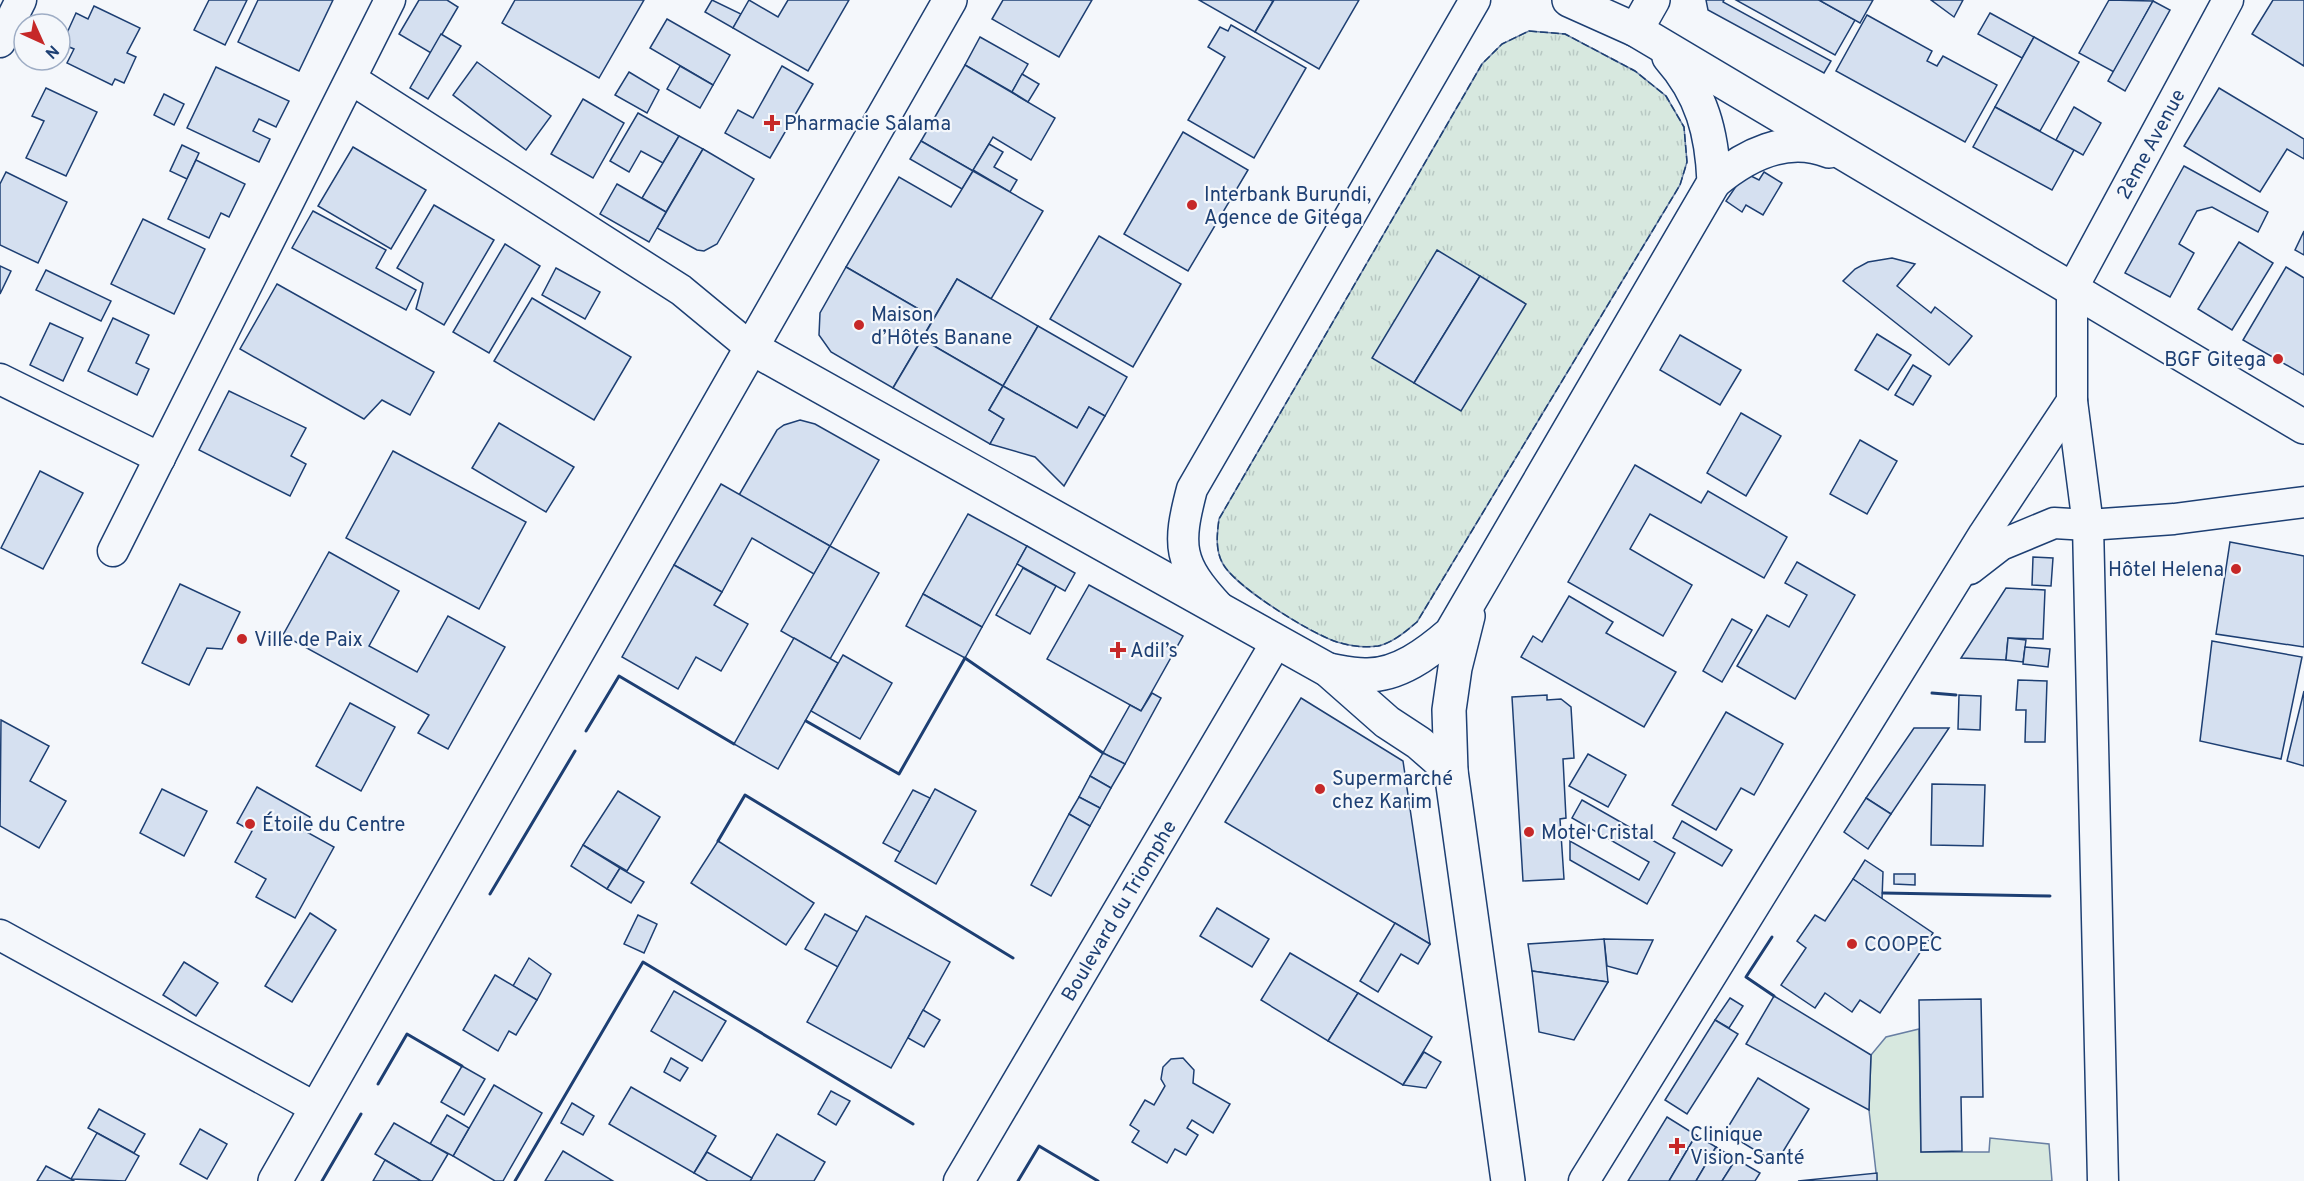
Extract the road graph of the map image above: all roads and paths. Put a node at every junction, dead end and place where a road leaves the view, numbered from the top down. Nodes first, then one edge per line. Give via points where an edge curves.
1 (21, 0) edge
2 (390, 0) edge
3 (950, 0) edge
4 (1475, 0) edge
5 (1569, 0) edge
6 (1653, 0) edge
7 (2228, 0) edge
8 (1646, 36) junction
9 (0, 42) edge
10 (351, 79) junction
11 (1852, 161) junction
12 (1714, 182) junction
13 (2072, 289) junction
14 (750, 347) junction
15 (0, 379) edge
16 (2072, 401) junction
17 (2304, 427) edge
18 (160, 458) junction
19 (2304, 502) edge
20 (2088, 525) junction
21 (113, 551) dead end
22 (1473, 594) junction
23 (1222, 610) junction
24 (1939, 610) junction
25 (1277, 641) junction
26 (1328, 670) junction
27 (1451, 771) junction
28 (0, 935) edge
29 (316, 1108) junction
30 (274, 1181) edge
31 (959, 1181) edge
32 (1508, 1181) edge
33 (1584, 1181) edge
34 (2103, 1181) edge

1 - 9 street
2 - 10 street
3 - 14 main road
4 - 23 street via 1192,489 1184,522 1183,549 1195,580
5 - 8 main road
6 - 8 main road
7 - 13 street, 2ème Avenue
8 - 11 main road
8 - 12 main road via 1684,74 1699,100 1708,126
10 - 14 street via 681,290
10 - 18 street
11 - 12 main road via 1821,148 1765,149 1737,162
11 - 13 main road
12 - 22 main road
13 - 16 street
13 - 17 main road
14 - 23 main road
14 - 29 main road
15 - 18 street
16 - 20 street
16 - 24 street
18 - 21 street
19 - 20 street via 2174,519
20 - 24 street via 2055,523 2001,545 1968,571
20 - 34 street
22 - 26 main road via 1451,633 1427,654 1393,670 1367,675
22 - 27 main road via 1449,710
23 - 25 main road
24 - 33 street
25 - 26 main road
25 - 31 street, Boulevard du Triomphe
26 - 27 main road
27 - 32 main road
28 - 29 street
29 - 30 main road

